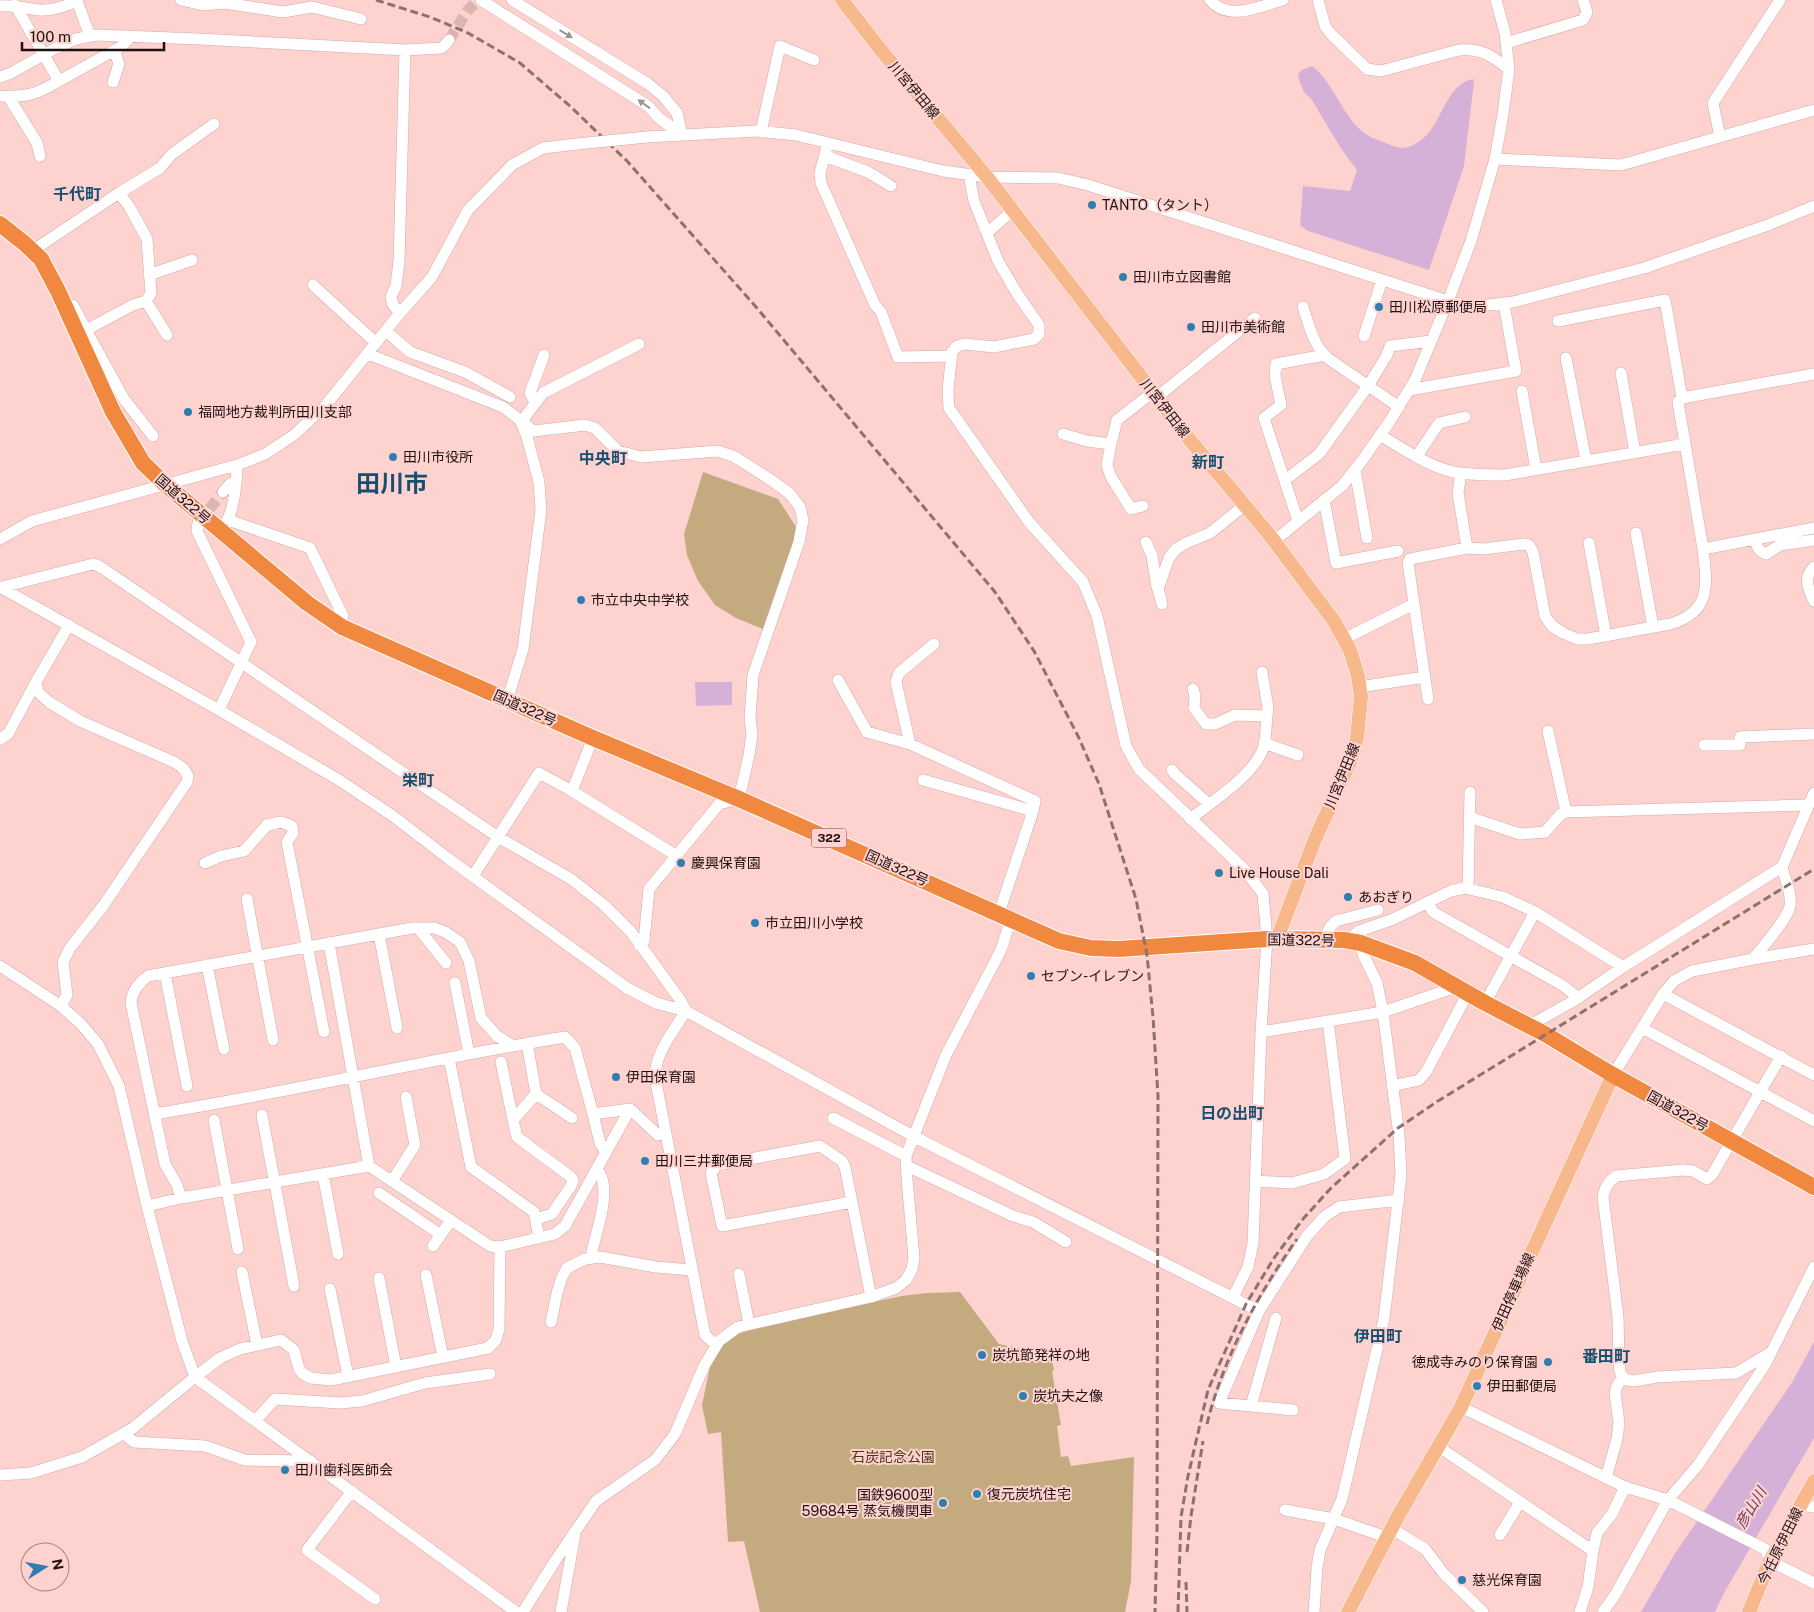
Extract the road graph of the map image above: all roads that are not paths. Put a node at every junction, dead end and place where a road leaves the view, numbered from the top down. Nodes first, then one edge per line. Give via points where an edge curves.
1 (77, 0) edge
2 (181, 0) edge
3 (481, 0) edge
4 (512, 0) edge
5 (842, 0) edge
6 (1210, 0) edge
7 (1283, 0) edge
8 (1318, 0) edge
9 (1496, 0) edge
10 (1583, 0) edge
11 (1780, 0) edge
12 (0, 6) edge
13 (15, 6) junction
14 (360, 20) dead end
15 (544, 20) junction
16 (536, 34) junction
17 (90, 36) junction
18 (130, 36) junction
19 (449, 40) tunnel mouth
20 (1506, 43) junction
21 (114, 50) junction
22 (405, 50) junction
23 (43, 55) junction
24 (814, 60) dead end
25 (1509, 69) junction
26 (5, 75) edge
27 (59, 81) junction
28 (113, 82) dead end
29 (0, 85) edge
30 (4, 96) edge
31 (1814, 110) edge
32 (214, 124) dead end
33 (761, 132) junction
34 (682, 135) junction
35 (1720, 137) junction
36 (828, 143) junction
37 (40, 156) dead end
38 (825, 156) junction
39 (1495, 159) junction
40 (968, 175) junction
41 (987, 178) junction
42 (891, 186) dead end
43 (119, 193) junction
44 (1814, 206) edge
45 (1013, 210) junction
46 (0, 224) edge
47 (987, 233) junction
48 (32, 251) junction
49 (192, 260) dead end
50 (149, 275) junction
51 (1382, 280) junction
52 (313, 285) dead end
53 (146, 301) junction
54 (1448, 301) junction
55 (1504, 304) junction
56 (1303, 307) dead end
57 (66, 309) junction
58 (400, 313) junction
59 (1255, 318) dead end
60 (1558, 320) dead end
61 (86, 330) junction
62 (386, 331) junction
63 (166, 335) dead end
64 (1364, 336) dead end
65 (1431, 341) junction
66 (376, 343) junction
67 (638, 344) dead end
68 (368, 354) junction
69 (544, 355) dead end
70 (1325, 355) junction
71 (952, 356) junction
72 (1566, 358) dead end
73 (1621, 373) dead end
74 (1814, 374) edge
75 (1368, 386) junction
76 (1409, 390) junction
77 (1522, 391) dead end
78 (1155, 395) junction
79 (510, 397) dead end
80 (1682, 398) junction
81 (535, 402) junction
82 (1399, 408) junction
83 (1465, 417) dead end
84 (521, 422) junction
85 (1063, 434) dead end
86 (1380, 435) junction
87 (153, 436) dead end
88 (1111, 444) junction
89 (1685, 444) junction
90 (1635, 453) junction
91 (1417, 456) junction
92 (1586, 461) junction
93 (237, 465) junction
94 (1355, 470) junction
95 (1536, 470) junction
96 (1462, 473) junction
97 (1285, 480) junction
98 (236, 482) junction
99 (164, 484) junction
100 (223, 492) tunnel mouth
101 (1324, 500) junction
102 (1245, 505) junction
103 (1143, 506) dead end
104 (1298, 521) junction
105 (198, 523) dead end
106 (224, 525) junction
107 (1814, 528) edge
108 (1636, 533) dead end
109 (1367, 538) dead end
110 (0, 539) edge
111 (1755, 539) junction
112 (1814, 540) edge
113 (1274, 541) junction
114 (1146, 542) dead end
115 (1589, 543) dead end
116 (1467, 548) junction
117 (1703, 549) junction
118 (1398, 551) dead end
119 (1814, 567) edge
120 (1, 587) edge
121 (1158, 588) junction
122 (1814, 600) edge
123 (1162, 604) dead end
124 (1414, 604) junction
125 (69, 625) junction
126 (342, 627) junction
127 (1653, 627) junction
128 (1606, 636) junction
129 (1344, 639) junction
130 (934, 644) dead end
131 (242, 662) junction
132 (1262, 672) dead end
133 (1425, 677) junction
134 (838, 680) dead end
135 (36, 682) junction
136 (1359, 688) junction
137 (1193, 689) dead end
138 (1428, 699) dead end
139 (507, 701) junction
140 (219, 710) junction
141 (1267, 716) junction
142 (1548, 731) dead end
143 (1814, 734) edge
144 (593, 738) junction
145 (0, 739) edge
146 (1264, 743) junction
147 (910, 744) junction
148 (1704, 745) dead end
149 (1298, 755) dead end
150 (1172, 770) dead end
151 (922, 780) dead end
152 (572, 791) junction
153 (1470, 792) dead end
154 (1814, 793) edge
155 (739, 799) junction
156 (1209, 804) junction
157 (1808, 805) junction
158 (1033, 811) junction
159 (1566, 812) junction
160 (1469, 817) junction
161 (1190, 819) junction
162 (498, 837) junction
163 (677, 856) junction
164 (205, 862) dead end
165 (1782, 867) junction
166 (473, 876) junction
167 (1468, 888) junction
168 (247, 898) dead end
169 (1427, 902) junction
170 (1378, 910) dead end
171 (1535, 912) junction
172 (1005, 916) junction
173 (418, 928) junction
174 (379, 934) junction
175 (1272, 939) junction
176 (1324, 940) junction
177 (330, 943) junction
178 (1358, 943) junction
179 (639, 945) junction
180 (308, 947) junction
181 (1814, 949) edge
182 (258, 956) junction
183 (1511, 956) junction
184 (1753, 959) junction
185 (446, 963) dead end
186 (207, 965) junction
187 (0, 966) edge
188 (1623, 967) junction
189 (165, 973) junction
190 (455, 983) dead end
191 (1462, 990) junction
192 (1663, 994) junction
193 (1579, 998) junction
194 (1485, 1003) junction
195 (61, 1006) junction
196 (686, 1011) junction
197 (1383, 1012) junction
198 (1328, 1021) junction
199 (1529, 1026) junction
200 (397, 1028) dead end
201 (1642, 1028) junction
202 (324, 1032) dead end
203 (1261, 1032) junction
204 (273, 1040) dead end
205 (527, 1043) junction
206 (511, 1045) junction
207 (224, 1049) dead end
208 (469, 1054) junction
209 (1781, 1056) junction
210 (449, 1058) junction
211 (501, 1062) dead end
212 (1613, 1075) junction
213 (1814, 1075) edge
214 (353, 1077) junction
215 (187, 1086) dead end
216 (1392, 1086) junction
217 (1760, 1092) junction
218 (536, 1094) junction
219 (406, 1098) dead end
220 (630, 1109) junction
221 (154, 1114) junction
222 (593, 1114) junction
223 (262, 1116) dead end
224 (572, 1118) dead end
225 (833, 1118) dead end
226 (214, 1120) dead end
227 (513, 1120) junction
228 (1814, 1121) edge
229 (665, 1133) junction
230 (913, 1136) junction
231 (1732, 1141) junction
232 (606, 1153) junction
233 (906, 1161) junction
234 (369, 1166) junction
235 (597, 1170) junction
236 (323, 1174) junction
237 (392, 1181) junction
238 (1255, 1181) junction
239 (275, 1182) junction
240 (1814, 1187) edge
241 (226, 1190) junction
242 (379, 1193) dead end
243 (181, 1198) junction
244 (1399, 1200) junction
245 (852, 1202) junction
246 (147, 1206) junction
247 (536, 1219) junction
248 (451, 1220) junction
249 (440, 1235) junction
250 (539, 1238) junction
251 (1066, 1242) dead end
252 (433, 1246) dead end
253 (500, 1247) junction
254 (238, 1249) dead end
255 (338, 1254) dead end
256 (592, 1257) junction
257 (1814, 1267) edge
258 (692, 1270) junction
259 (242, 1272) dead end
260 (740, 1274) dead end
261 (426, 1275) dead end
262 (379, 1278) dead end
263 (294, 1286) dead end
264 (330, 1289) dead end
265 (871, 1297) junction
266 (1233, 1297) junction
267 (1259, 1311) junction
268 (1276, 1318) dead end
269 (551, 1322) dead end
270 (749, 1324) junction
271 (257, 1345) junction
272 (716, 1346) junction
273 (1770, 1353) junction
274 (443, 1357) junction
275 (396, 1367) junction
276 (490, 1374) dead end
277 (348, 1376) junction
278 (195, 1377) junction
279 (1623, 1377) junction
280 (1251, 1406) junction
281 (1461, 1407) junction
282 (1293, 1410) dead end
283 (256, 1421) junction
284 (124, 1434) junction
285 (1439, 1448) junction
286 (311, 1461) junction
287 (0, 1474) edge
288 (1606, 1478) junction
289 (1814, 1481) edge
290 (1625, 1487) junction
291 (352, 1491) junction
292 (1520, 1502) junction
293 (1671, 1502) junction
294 (1800, 1506) junction
295 (1814, 1507) edge
296 (1285, 1510) dead end
297 (1334, 1519) junction
298 (576, 1530) junction
299 (1389, 1533) junction
300 (1500, 1535) dead end
301 (1593, 1551) junction
302 (1768, 1555) junction
303 (1814, 1584) edge
304 (375, 1600) dead end
305 (516, 1612) edge
306 (523, 1612) edge
307 (561, 1612) edge
308 (1314, 1612) edge
309 (1348, 1612) edge
310 (1483, 1612) edge
311 (1580, 1612) edge
312 (1603, 1612) edge
313 (1749, 1612) edge

1 - 13 street via 41,10
1 - 17 street
2 - 14 street via 282,12 312,7
3 - 16 street
4 - 15 street
5 - 41 main road, 川宮伊田線
6 - 7 street via 1219,8 1233,12
8 - 25 street via 1325,26 1367,69 1381,71 1472,49 1493,57
9 - 20 street
10 - 20 street via 1587,12 1583,20
11 - 35 street via 1713,103
12 - 13 street
13 - 23 street
15 - 16 street
15 -> 34 street via 647,83 677,113
34 -> 16 street via 648,106
17 - 18 street
17 - 23 street
18 - 21 street
18 - 22 street
19 - 22 street via 442,48
20 - 25 street
21 - 27 street
21 - 28 street via 119,64
22 - 58 street via 399,261 391,298
23 - 26 street
23 - 27 street
24 - 33 street via 780,46
25 - 39 street
26 - 29 street
27 - 30 street via 40,92
30 - 37 street via 37,144
31 - 35 street
32 - 43 street via 172,154 160,168
33 - 34 street
33 - 36 street via 796,135
34 - 58 street, bridge via 543,148 512,165 468,210 432,277
35 - 39 street via 1621,165
36 - 38 street
36 - 40 street
38 - 42 street via 868,172
38 - 71 street via 821,183 881,312 898,357
39 - 54 street via 1472,241
40 - 41 street
40 - 47 street
41 - 45 main road, 川宮伊田線
41 - 51 street via 1058,178 1088,185
43 - 48 street
43 - 50 street via 147,239
44 - 55 street via 1644,268
45 - 47 street
45 - 78 main road, 川宮伊田線
46 - 48 highway, 国道322号 / 322
47 - 71 street via 1003,269 1039,325 1039,334 1034,340 994,347 957,346
48 - 57 highway, 国道322号 / 322 via 41,260
49 - 50 street
50 - 53 street via 151,293
51 - 54 street
51 - 64 street
52 - 66 street
53 - 61 street
53 - 63 street
54 - 55 street via 1472,307
54 - 65 street
55 - 76 street via 1516,371
56 - 70 street via 1314,340
57 - 61 street via 73,305
57 - 99 highway, 国道322号 / 322 via 113,412 143,463
58 - 62 street
59 - 78 street
60 - 80 street via 1665,300
61 - 87 street via 124,399
62 - 66 street
62 - 79 street via 410,352 465,372
65 - 75 street via 1390,346
65 - 76 street
66 - 68 street
67 - 81 street via 543,393
68 - 84 street via 503,407
68 - 93 street via 325,406 294,435 265,454
69 - 81 street via 530,394
70 - 75 street
70 - 97 street via 1276,364 1281,405 1264,418
71 - 161 street via 949,408 1029,522 1083,582 1097,616 1126,746 1139,768
72 - 92 street
73 - 90 street
74 - 80 street
75 - 82 street
75 - 97 street via 1319,454
76 - 82 street
77 - 95 street
78 - 88 street via 1117,420
78 - 102 main road, 川宮伊田線
80 - 89 street via 1678,402
81 - 84 street
82 - 86 street
83 - 91 street via 1439,423
84 - 139 street via 538,482 541,510 523,649
84 - 155 street via 534,431 585,425 595,428 618,451 641,457 718,451 771,480 789,493 800,507 803,520 799,542 753,675 752,735
85 - 88 street
86 - 91 street
86 - 94 street
88 - 103 street via 1108,465 1111,477 1131,508
89 - 90 street
89 - 117 street
90 - 92 street
91 - 96 street via 1452,472
92 - 95 street
93 - 98 street
93 - 99 street
94 - 101 street
94 - 109 street
95 - 96 street via 1506,475
96 - 116 street via 1458,493
97 - 104 street
98 - 100 street
98 - 106 street
99 - 106 highway, 国道322号 / 322
99 - 110 street via 32,521
101 - 104 street
101 - 118 street via 1336,562
102 - 113 main road, 川宮伊田線
102 - 121 street via 1210,533 1176,549 1169,558
104 - 113 street
105 - 131 street via 197,531 251,642
106 - 126 highway, 国道322号 / 322 via 307,603
106 - 126 street via 310,548 343,616
107 - 111 street
108 - 127 street
111 - 112 street via 1757,548 1766,554 1780,545
111 - 117 street
113 - 129 main road, 川宮伊田線
114 - 121 street
115 - 128 street
116 - 124 street via 1410,559
116 - 128 street via 1529,545 1545,616 1552,626 1577,639
117 - 127 street via 1707,582 1705,597 1696,612 1683,620
119 - 122 street via 1807,586
120 - 125 street
120 - 131 street via 93,564
121 - 123 street
124 - 129 street
124 - 133 street
125 - 135 street
125 - 140 street
126 - 139 highway, 国道322号 / 322
127 - 128 street
129 - 136 main road, 川宮伊田線 via 1350,650
130 - 147 street via 899,673 896,682
131 - 140 street
131 - 162 street
132 - 141 street
133 - 136 street
133 - 138 street
134 - 147 street via 868,732
135 - 145 street via 8,734
135 - 195 street via 38,692 49,702 80,722 174,762 188,776 103,906 70,948 64,962 67,995
136 - 175 main road, 川宮伊田線 via 1357,738 1350,762
137 - 141 street via 1194,708 1206,724 1215,724 1235,715
139 - 144 highway, 国道322号 / 322
140 - 166 street via 339,780
141 - 146 street
142 - 159 street
143 - 148 street via 1740,737 1740,745
144 - 152 street
144 - 155 highway, 国道322号 / 322
146 - 149 street
146 - 156 street via 1253,766
147 - 158 street via 1035,801
150 - 156 street
151 - 158 street
152 - 162 street via 539,773
152 - 163 street
153 - 160 street
154 - 157 street
155 - 163 street via 719,804
155 - 172 highway, 国道322号 / 322
156 - 161 street
157 - 159 street
157 - 165 street
158 - 172 street
159 - 160 street via 1545,832 1520,834
160 - 167 street
161 - 175 street via 1245,870 1259,888
162 - 166 street
162 - 179 street via 571,879 604,905 631,932
163 - 179 street via 649,889 644,941
164 - 180 street via 244,851 267,825 281,822 292,826 293,833 287,842
165 - 184 street via 1790,907
165 - 188 street
166 - 196 street via 627,988 656,1003
167 - 169 street via 1451,891
167 - 171 street via 1503,897
168 - 182 street
169 - 178 street via 1359,931 1356,934
169 - 183 street via 1433,912
170 - 176 street via 1336,921
171 - 183 street
171 - 188 street
172 - 175 highway, 国道322号 / 322 via 1059,941 1091,948 1119,950
172 - 230 street via 1001,950 946,1055
173 - 174 street
173 - 185 street
173 - 206 street via 446,932 460,942 468,961 481,1018 497,1036
174 - 177 street
174 - 200 street
175 - 176 highway, 国道322号 / 322
175 - 203 street
176 - 178 highway, 国道322号 / 322
177 - 180 street
177 - 214 street
178 - 191 highway, 国道322号 / 322 via 1415,963
178 - 197 street via 1377,982
179 - 196 street
180 - 182 street
180 - 202 street
181 - 184 street
182 - 186 street
182 - 204 street
183 - 193 street
183 - 194 street
184 - 192 street via 1692,971 1674,981
186 - 189 street
186 - 207 street
187 - 195 street
188 - 193 street
189 - 215 street
189 - 221 street via 148,976 140,982 131,1003
190 - 208 street
191 - 194 highway, 国道322号 / 322
191 - 197 street
191 - 216 street via 1426,1072 1419,1080
192 - 201 street
192 - 209 street
193 - 199 street
194 - 199 highway, 国道322号 / 322
195 - 246 street via 98,1044 119,1086
196 - 229 street via 655,1068
196 - 230 street
197 - 198 street
197 - 216 street
198 - 203 street
198 - 238 street via 1345,1159 1324,1174 1292,1183
199 - 212 highway, 国道322号 / 322
201 - 212 street
201 - 217 street
203 - 238 street
205 - 206 street
205 - 218 street
205 - 222 street via 565,1036 575,1048
206 - 208 street
208 - 210 street
209 - 213 street
209 - 217 street
210 - 214 street
210 - 247 street via 470,1167 534,1212
211 - 227 street
212 - 231 highway, 国道322号 / 322
212 - 281 main road, 伊田停車場線
214 - 221 street
214 - 234 street
216 - 244 street via 1399,1135
217 - 228 street
217 - 231 street
218 - 224 street
218 - 227 street
219 - 237 street via 415,1146
220 - 222 street
220 - 229 street via 658,1135
220 - 232 street
221 - 243 street via 165,1164 178,1185
222 - 232 street via 600,1143
223 - 239 street
225 - 233 street
226 - 241 street
227 - 247 street via 517,1137 573,1180 552,1214
229 - 258 street
230 - 233 street
230 - 266 street
231 - 240 highway, 国道322号 / 322
231 - 279 street via 1707,1179 1693,1171 1664,1171 1616,1176 1605,1188 1620,1372
232 - 235 street
233 - 251 street via 1013,1216 1033,1222
233 - 265 street via 914,1258 912,1269 896,1288
234 - 236 street
234 - 237 street
235 - 250 street via 565,1226 554,1234
235 - 256 street via 602,1175 604,1194
236 - 239 street
236 - 255 street
237 - 248 street
238 - 266 street via 1254,1243 1248,1267
239 - 241 street
239 - 263 street
241 - 243 street
241 - 254 street
242 - 249 street
243 - 246 street
244 - 267 street via 1339,1207 1332,1211 1307,1236
244 - 297 street via 1384,1318 1350,1468
245 - 245 street via 842,1161 820,1146 717,1165 712,1173 722,1226
245 - 265 street
246 - 278 street via 182,1341
247 - 250 street
248 - 249 street
248 - 253 street via 490,1246
249 - 252 street
250 - 253 street
253 - 274 street via 499,1329 496,1340 488,1348
256 - 258 street via 656,1268
256 - 269 street via 567,1268 559,1285
257 - 273 street
258 - 272 street via 704,1336
259 - 271 street
260 - 270 street
261 - 274 street
262 - 275 street
264 - 277 street
265 - 270 street
266 - 267 street
267 - 280 street via 1219,1403
268 - 280 street
270 - 272 street via 738,1327
271 - 277 street via 281,1340 294,1350 299,1369 311,1378 331,1380
271 - 278 street via 220,1358
272 - 298 street via 675,1434 655,1460 596,1501
273 - 279 street via 1736,1373 1634,1381
273 - 293 street
274 - 275 street
275 - 277 street
276 - 283 street via 425,1383 362,1401 340,1403 275,1399
278 - 283 street
278 - 284 street
279 - 288 street via 1615,1393 1619,1422
280 - 282 street
281 - 285 main road, 伊田停車場線
281 - 288 street
283 - 286 street
284 - 286 street via 134,1442 205,1446 245,1460
284 - 287 street via 82,1457 31,1474
285 - 292 street
285 - 299 main road, 伊田停車場線
286 - 291 street
288 - 290 street
289 - 294 main road, 今任原伊田線
290 - 293 street
290 - 301 street via 1612,1514 1597,1533
291 - 304 street via 307,1550
291 - 305 street
292 - 300 street
292 - 301 street
293 - 302 street
293 - 312 street
294 - 295 street
294 - 302 main road, 今任原伊田線
296 - 297 street
297 - 299 street
297 - 308 street via 1320,1550
298 - 306 street
298 - 307 street
299 - 309 main road, 伊田停車場線
299 - 310 street via 1425,1549 1444,1574
301 - 311 street via 1588,1587
302 - 303 street
302 - 313 main road, 今任原伊田線

